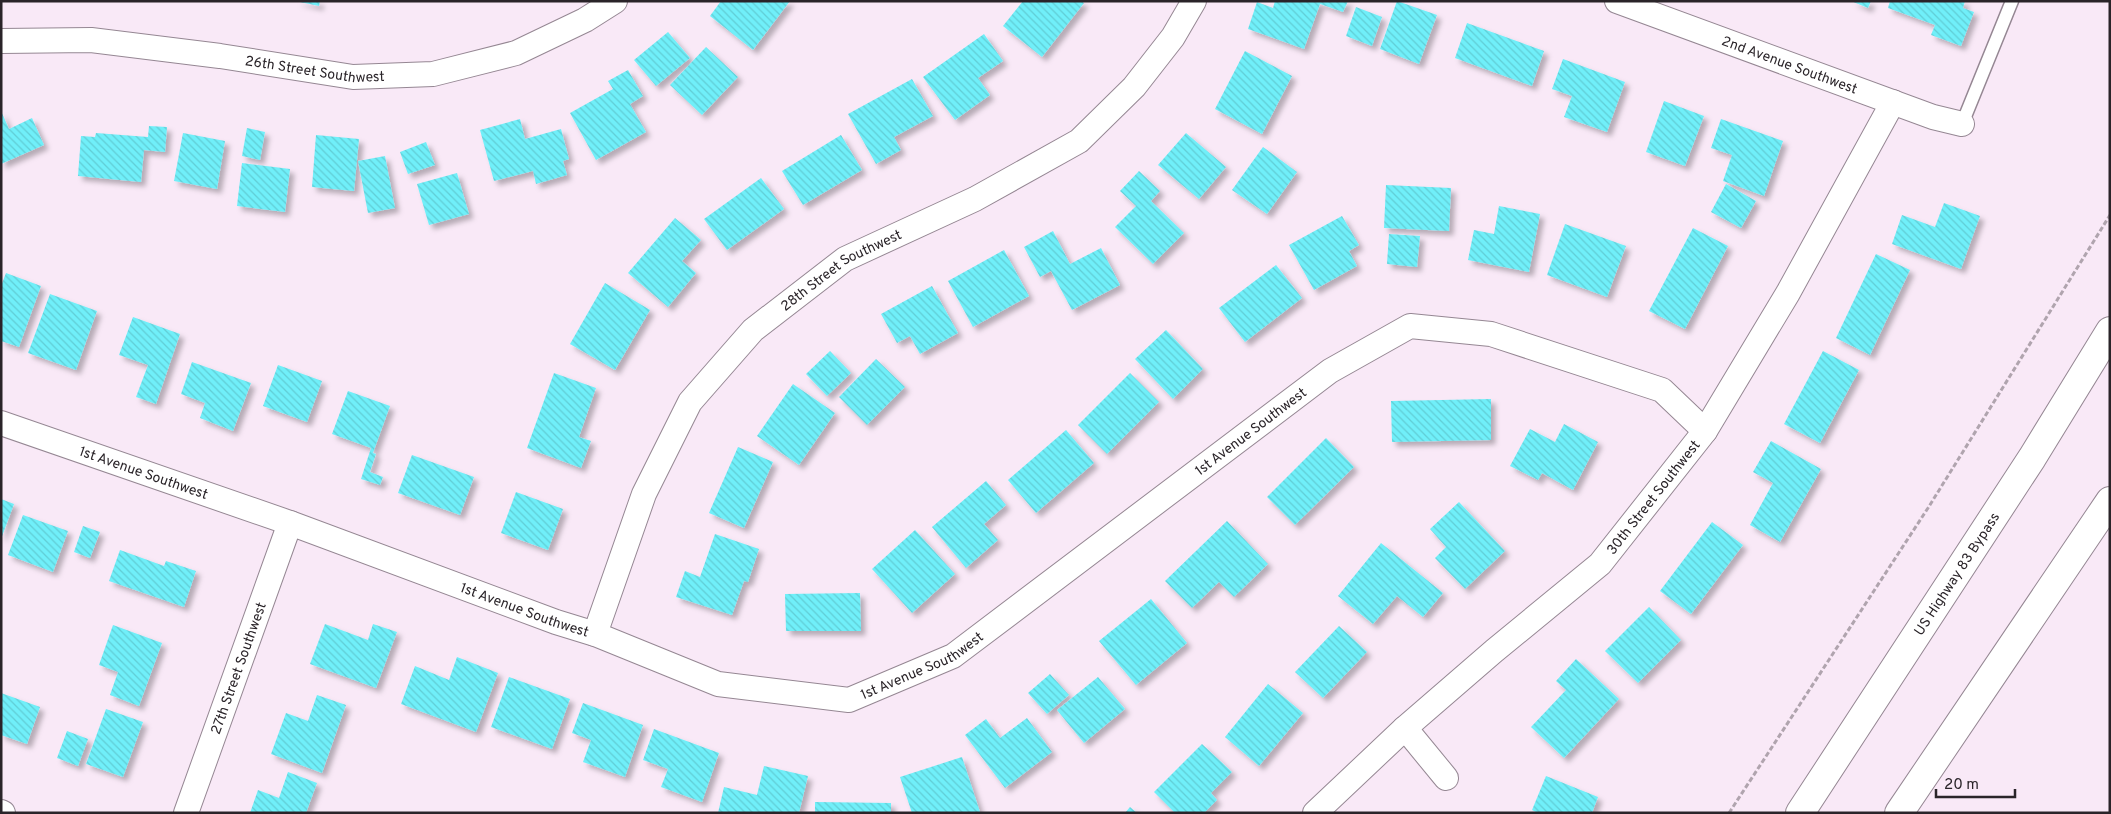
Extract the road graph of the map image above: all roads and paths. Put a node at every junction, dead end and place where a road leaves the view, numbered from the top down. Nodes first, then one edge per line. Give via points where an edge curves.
1 (615, 1) edge
2 (1194, 1) edge
3 (1617, 1) edge
4 (2012, 1) edge
5 (1, 41) edge
6 (1893, 102) junction
7 (1962, 124) joint
8 (2110, 215) edge
9 (2110, 332) edge
10 (1, 423) edge
11 (1705, 431) junction
12 (2110, 501) edge
13 (290, 524) junction
14 (595, 634) junction
15 (1405, 728) junction
16 (1446, 778) dead end
17 (186, 813) edge
18 (1315, 813) edge
19 (1729, 813) edge
20 (1800, 813) edge
21 (1899, 813) edge

1 - 5 street, 26th Street Southwest via 586,20 516,53 433,74 353,77 91,40
2 - 14 street, 28th Street Southwest via 1173,37 1134,87 1079,141 975,199 845,259 753,330 690,402 644,494
3 - 6 street, 2nd Avenue Southwest
4 - 7 lane
6 - 7 street, 2nd Avenue Southwest
6 - 11 street, 30th Street Southwest via 1788,293
8 - 19 path via 1928,508
9 - 20 highway, US Highway 83 Bypass
10 - 13 street, 1st Avenue Southwest
11 - 14 street, 1st Avenue Southwest via 1662,390 1491,334 1410,326 1330,371 954,656 849,700 718,684
11 - 15 street, 30th Street Southwest via 1600,564
12 - 21 highway
13 - 14 street, 1st Avenue Southwest
13 - 17 street, 27th Street Southwest
15 - 16 street
15 - 18 street, 30th Street Southwest

